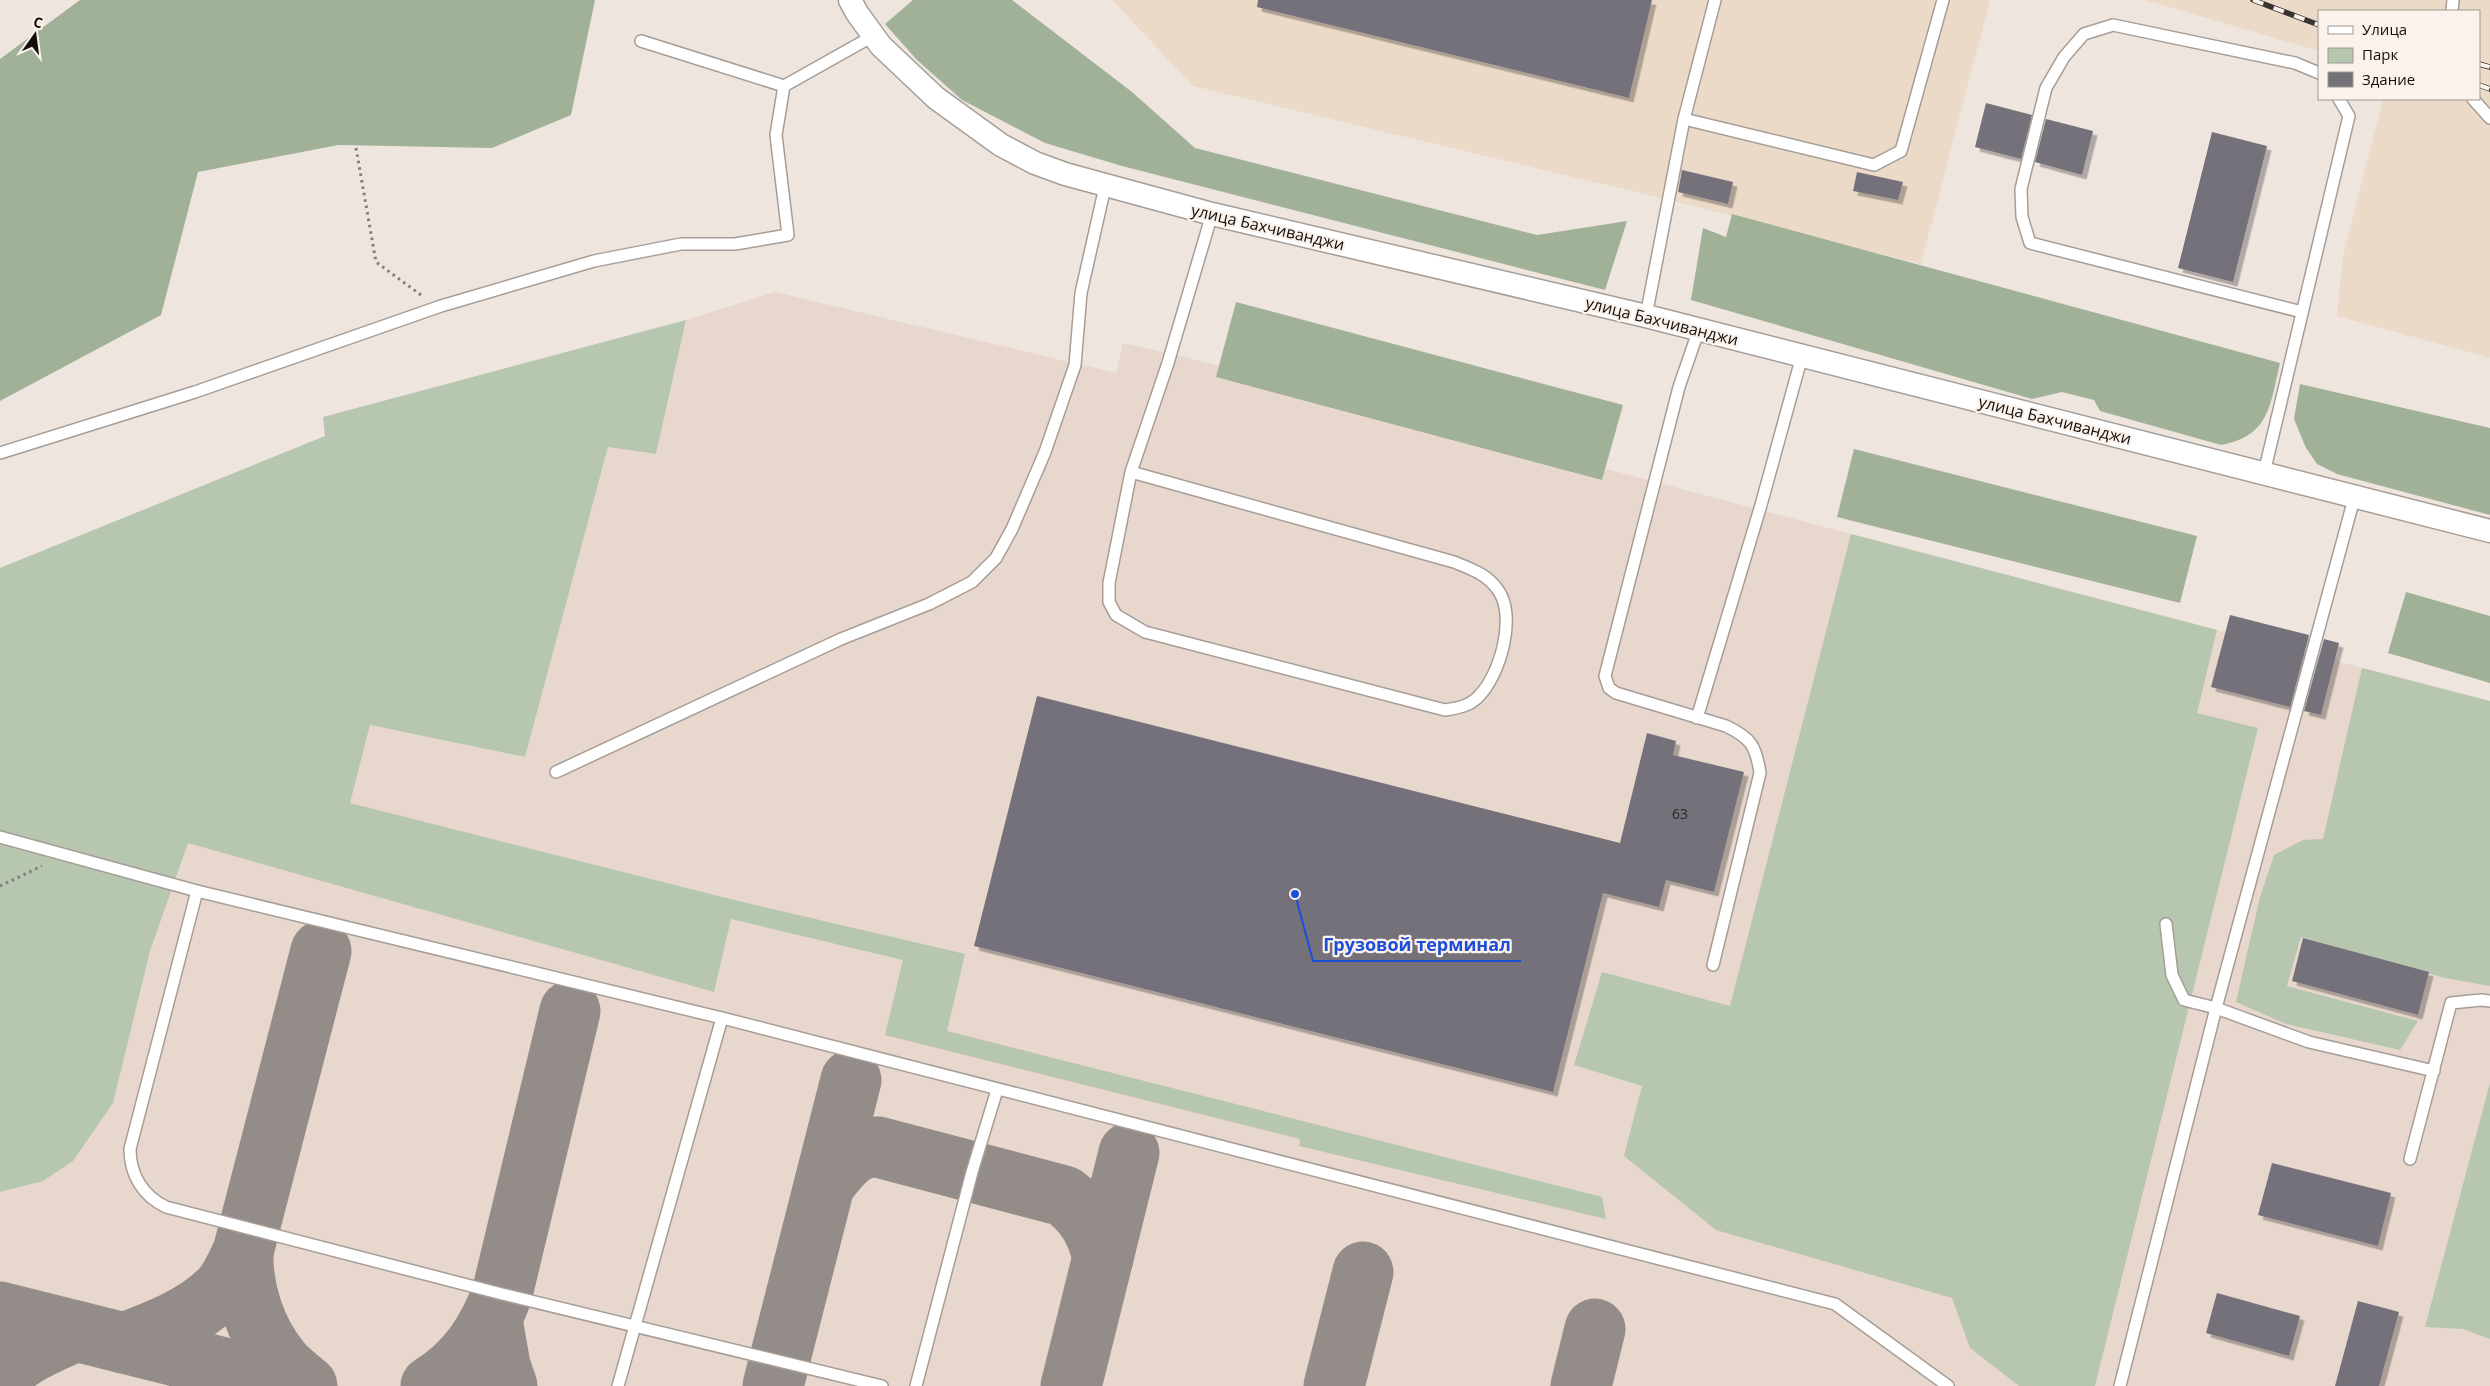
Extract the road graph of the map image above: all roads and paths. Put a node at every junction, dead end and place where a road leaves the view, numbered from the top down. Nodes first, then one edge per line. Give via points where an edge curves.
1 (850, 0) edge
2 (1715, 0) edge
3 (1943, 0) edge
4 (873, 36) junction
5 (640, 41) dead end
6 (2318, 73) edge
7 (784, 86) junction
8 (2340, 100) edge
9 (2474, 100) edge
10 (2490, 118) edge
11 (1684, 119) junction
12 (356, 148) dead end
13 (1104, 187) junction
14 (1212, 214) junction
15 (441, 306) junction
16 (2302, 312) junction
17 (1646, 316) junction
18 (1699, 330) junction
19 (1802, 356) junction
20 (0, 454) edge
21 (1131, 472) junction
22 (2264, 473) junction
23 (2355, 495) junction
24 (2490, 531) edge
25 (1697, 718) junction
26 (556, 772) dead end
27 (0, 837) edge
28 (65, 855) junction
29 (0, 886) edge
30 (197, 891) junction
31 (2166, 924) dead end
32 (1712, 966) dead end
33 (2490, 1001) edge
34 (2216, 1008) junction
35 (722, 1018) junction
36 (2434, 1071) junction
37 (997, 1090) junction
38 (2410, 1159) dead end
39 (635, 1325) junction
40 (618, 1386) edge
41 (882, 1386) edge
42 (916, 1386) edge
43 (1948, 1386) edge
44 (2120, 1386) edge

1 - 4 street, улица Бахчиванджи
2 - 11 lane
3 - 11 lane via 1901,151 1874,165
4 - 7 lane
4 - 13 street, улица Бахчиванджи via 936,98 1001,144 1035,163
5 - 7 lane
6 - 16 lane via 2295,63 2113,25 2084,34 2064,57 2046,88 2021,189 2022,217 2030,243
7 - 15 lane via 776,135 788,235 735,244 681,244 594,261
8 - 16 lane via 2349,116
9 - 10 lane
11 - 17 lane
12 - 15 path via 376,262 412,290
13 - 14 street, улица Бахчиванджи
13 - 26 lane via 1081,293 1075,365 1045,452 996,558 972,582 929,604 841,639
14 - 17 street, улица Бахчиванджи
14 - 21 lane via 1168,363
15 - 20 lane via 195,392
16 - 22 lane
17 - 18 street, улица Бахчиванджи
18 - 19 street, улица Бахчиванджи
18 - 25 lane via 1676,396 1606,676 1609,688 1616,693
19 - 22 street, улица Бахчиванджи
19 - 25 lane via 1762,505
21 - 21 lane via 1108,583 1109,602 1116,615 1128,623 1145,632 1445,710 1463,707 1479,697 1496,673 1507,624 1506,604 1482,573 1454,562
22 - 23 street, улица Бахчиванджи
23 - 24 street, улица Бахчиванджи
23 - 34 lane
25 - 32 lane via 1726,726 1750,740 1758,754 1760,773
27 - 28 lane
28 - 29 path
28 - 30 lane
30 - 35 lane
30 - 39 lane via 130,1149 130,1163 144,1191 166,1207
31 - 34 lane via 2172,975 2184,1000
33 - 36 lane via 2451,1004
34 - 36 lane via 2309,1042
34 - 44 lane
35 - 37 lane
35 - 39 lane
36 - 38 lane
37 - 42 lane
37 - 43 lane via 1835,1304
39 - 40 lane
39 - 41 lane

